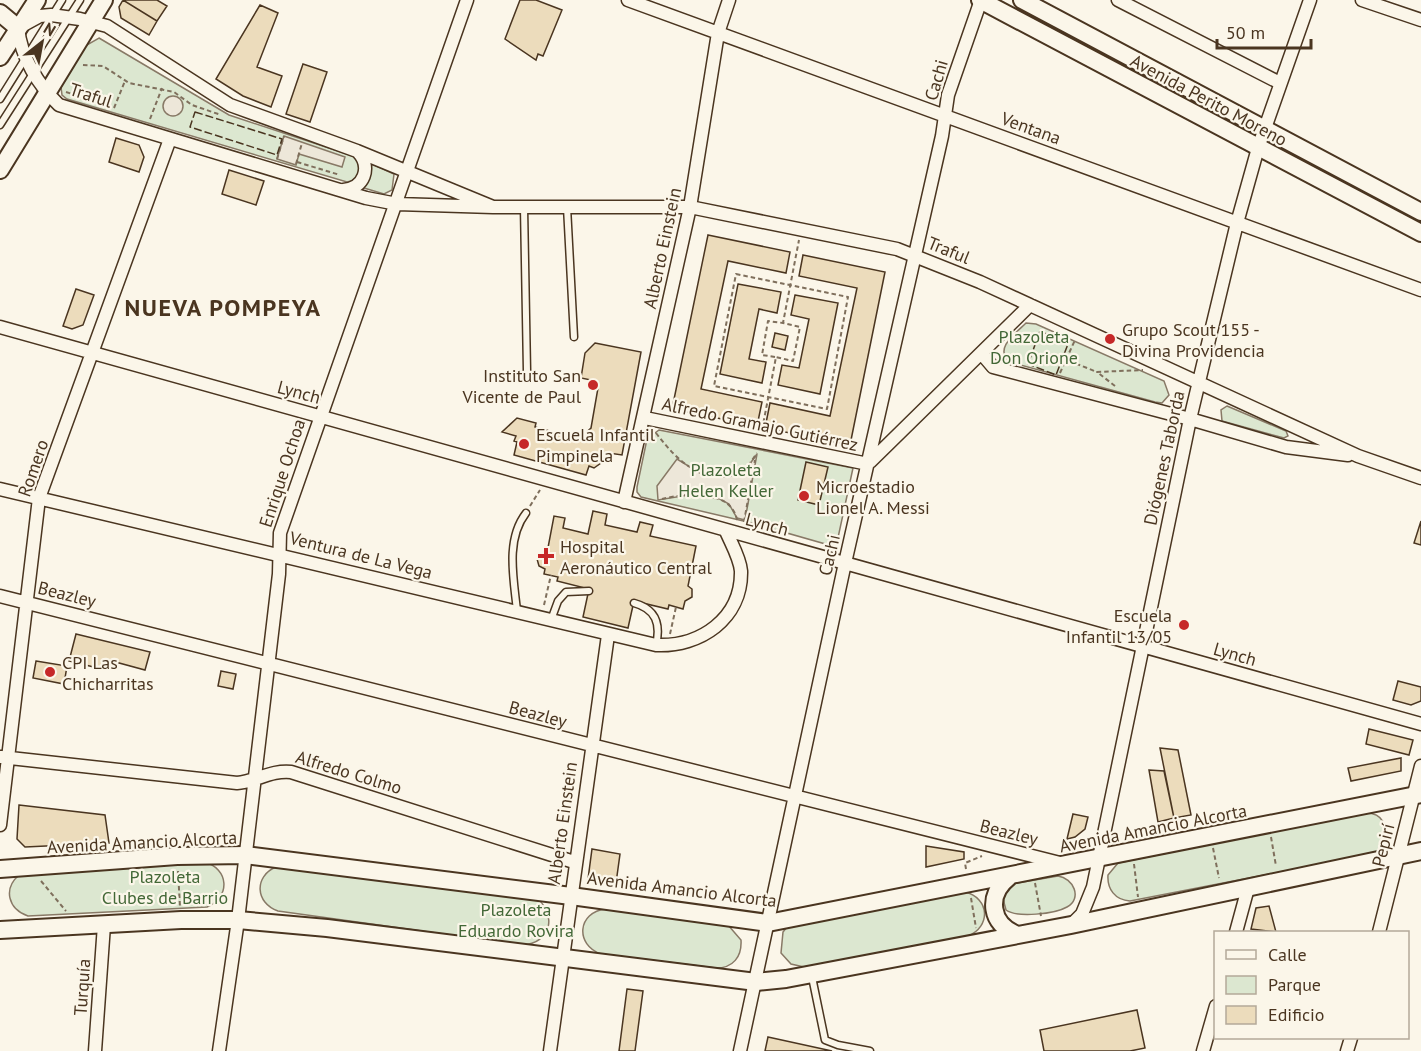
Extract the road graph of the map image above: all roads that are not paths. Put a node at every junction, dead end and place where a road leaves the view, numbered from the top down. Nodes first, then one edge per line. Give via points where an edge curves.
1 (37, 0) edge
2 (62, 0) edge
3 (80, 0) edge
4 (104, 0) edge
5 (467, 0) edge
6 (628, 0) edge
7 (729, 0) edge
8 (980, 0) edge
9 (1022, 0) edge
10 (1118, 0) edge
11 (1310, 0) edge
12 (1362, 0) edge
13 (0, 13) edge
14 (51, 15) junction
15 (68, 18) junction
16 (1421, 20) edge
17 (91, 21) junction
18 (18, 28) junction
19 (718, 33) junction
20 (0, 57) edge
21 (25, 57) junction
22 (34, 72) junction
23 (1280, 83) junction
24 (55, 92) junction
25 (0, 99) edge
26 (945, 116) junction
27 (0, 125) edge
28 (1264, 130) junction
29 (170, 139) junction
30 (1258, 148) junction
31 (357, 151) junction
32 (0, 170) edge
33 (408, 172) junction
34 (343, 185) junction
35 (397, 204) junction
36 (493, 207) junction
37 (524, 207) junction
38 (567, 207) junction
39 (690, 207) junction
40 (1421, 212) edge
41 (1237, 223) junction
42 (1421, 233) edge
43 (915, 255) junction
44 (1421, 290) edge
45 (1030, 305) junction
46 (0, 327) edge
47 (574, 337) dead end
48 (94, 354) junction
49 (982, 354) junction
50 (527, 371) dead end
51 (1199, 382) junction
52 (319, 416) junction
53 (645, 418) junction
54 (1190, 419) junction
55 (1358, 456) junction
56 (868, 464) junction
57 (1421, 478) edge
58 (0, 489) edge
59 (39, 498) junction
60 (630, 503) junction
61 (526, 513) road end
62 (735, 534) junction
63 (278, 553) junction
64 (845, 563) junction
65 (589, 591) dead end
66 (0, 596) edge
67 (25, 602) junction
68 (634, 603) dead end
69 (517, 611) junction
70 (546, 618) junction
71 (608, 635) junction
72 (667, 645) junction
73 (1142, 646) junction
74 (267, 663) junction
75 (1421, 724) edge
76 (591, 747) junction
77 (4, 757) edge
78 (1421, 766) edge
79 (255, 780) junction
80 (1417, 795) edge
81 (797, 796) junction
82 (0, 825) edge
83 (1421, 850) edge
84 (245, 855) junction
85 (1400, 856) junction
86 (1098, 859) junction
87 (574, 862) junction
88 (1067, 865) junction
89 (0, 869) edge
90 (1009, 877) junction
91 (1248, 888) junction
92 (571, 896) junction
93 (238, 920) junction
94 (768, 923) junction
95 (1071, 925) junction
96 (104, 926) junction
97 (0, 930) edge
98 (1237, 931) edge
99 (1380, 931) edge
100 (1018, 935) junction
101 (562, 958) junction
102 (812, 974) junction
103 (756, 982) junction
104 (1214, 1010) edge
105 (95, 1051) edge
106 (219, 1051) edge
107 (550, 1051) edge
108 (740, 1051) edge
109 (870, 1051) edge
110 (1203, 1051) edge

1 - 18 main road
2 - 14 lane
3 - 15 lane
4 - 17 main road
5 - 33 street, Enrique Ochoa
6 - 19 street, Ventana
7 - 19 street, Alberto Einstein
8 - 26 street, Cachi via 948,95
8 - 30 main road, Avenida Perito Moreno
9 - 28 main road, Avenida Perito Moreno
10 - 23 street
11 - 23 street, Diógenes Taborda
12 - 16 street
13 - 18 main road
14 - 15 street, Traful
14 - 18 street via 40,16
14 - 21 lane
15 - 17 street, Traful
15 - 22 lane
17 - 24 main road
17 - 31 street, Traful via 112,29 230,105
18 - 20 main road
18 - 21 street, Traful
19 - 26 street, Ventana
19 - 39 street, Alberto Einstein
21 - 22 street, Traful
21 - 25 lane
22 - 24 street, Traful
22 - 27 lane
23 - 28 street, Diógenes Taborda
24 - 29 street, Traful via 58,105
24 - 32 main road
26 - 41 street, Ventana
26 - 43 street, Cachi
28 - 30 street, Diógenes Taborda
28 - 40 main road, Avenida Perito Moreno
29 - 34 street, Traful
29 - 48 street, Romero
30 - 41 street, Diógenes Taborda
30 - 42 main road, Avenida Perito Moreno
31 - 33 street, Traful
31 - 34 street via 365,163 363,178 356,186
33 - 35 street, Enrique Ochoa
33 - 36 street, Traful
34 - 35 street, Traful
35 - 36 street, Traful
35 - 52 street, Enrique Ochoa
36 - 37 street, Traful
37 - 38 street, Traful
37 - 50 lane
38 - 39 street, Traful
38 - 47 lane
39 - 43 street, Traful
39 - 53 street, Alberto Einstein
41 - 44 street, Ventana
41 - 51 street, Diógenes Taborda
43 - 45 street, Traful
43 - 56 street, Cachi
45 - 49 street
45 - 51 street, Traful
46 - 48 street, Lynch
48 - 52 street, Lynch
48 - 59 street, Romero
49 - 54 street, Traful via 993,367
49 - 56 street
51 - 54 street, Diógenes Taborda
51 - 55 street, Traful
52 - 60 street, Lynch
52 - 63 street, Enrique Ochoa via 280,533
53 - 56 street, Alfredo Gramajo Gutiérrez via 758,448
53 - 60 street, Alberto Einstein
54 - 55 street, Traful via 1286,447
54 - 73 street, Diógenes Taborda
55 - 57 street, Traful
56 - 64 street, Cachi
58 - 59 street, Ventura de La Vega
59 - 63 street, Ventura de La Vega
59 - 67 street, Romero
60 - 62 street, Lynch
61 - 69 lane via 516,530 513,553
62 - 64 street, Lynch
62 - 72 street via 741,571 730,611 718,627 702,637
63 - 69 street, Ventura de La Vega
63 - 74 street, Enrique Ochoa via 279,574
64 - 73 street, Lynch
64 - 81 street, Cachi
65 - 70 lane via 566,592
66 - 67 street, Beazley
67 - 74 street, Beazley
67 - 77 street, Romero
68 - 72 lane via 646,607 657,619
69 - 70 street, Ventura de La Vega
70 - 71 street, Ventura de La Vega
71 - 72 street, Ventura de La Vega
71 - 76 street, Alberto Einstein
73 - 75 street, Lynch
73 - 86 street, Diógenes Taborda
74 - 76 street, Beazley
74 - 79 street, Enrique Ochoa
76 - 81 street, Beazley
76 - 87 street, Alberto Einstein
77 - 79 street, Alfredo Colmo via 237,783
77 - 82 street, Romero
78 - 80 street, Pepirí
79 - 84 street, Enrique Ochoa
79 - 87 street, Alfredo Colmo via 278,771 291,772
80 - 85 street, Pepirí
80 - 86 main road, Avenida Amancio Alcorta
81 - 88 street, Beazley
81 - 94 street, Cachi
83 - 85 main road
84 - 89 main road, Avenida Amancio Alcorta
84 - 92 main road, Avenida Amancio Alcorta
84 - 93 street, Enrique Ochoa
85 - 91 main road
85 - 99 street, Pepirí
86 - 88 main road, Avenida Amancio Alcorta
86 - 95 street, Diógenes Taborda via 1090,898
87 - 92 street, Alberto Einstein
88 - 90 main road, Avenida Amancio Alcorta
90 - 94 main road, Avenida Amancio Alcorta
90 - 100 main road via 996,891 994,909 1002,926
91 - 95 main road
91 - 98 street
92 - 94 main road, Avenida Amancio Alcorta
92 - 101 street, Alberto Einstein
93 - 96 main road
93 - 101 main road
93 - 106 street, Enrique Ochoa
94 - 103 street, Cachi
95 - 100 main road
96 - 97 main road
96 - 105 street, Turquía
100 - 102 main road
101 - 103 main road
101 - 107 street, Alberto Einstein
102 - 103 main road
102 - 109 lane via 825,1040
103 - 108 street, Cachi
104 - 110 street

